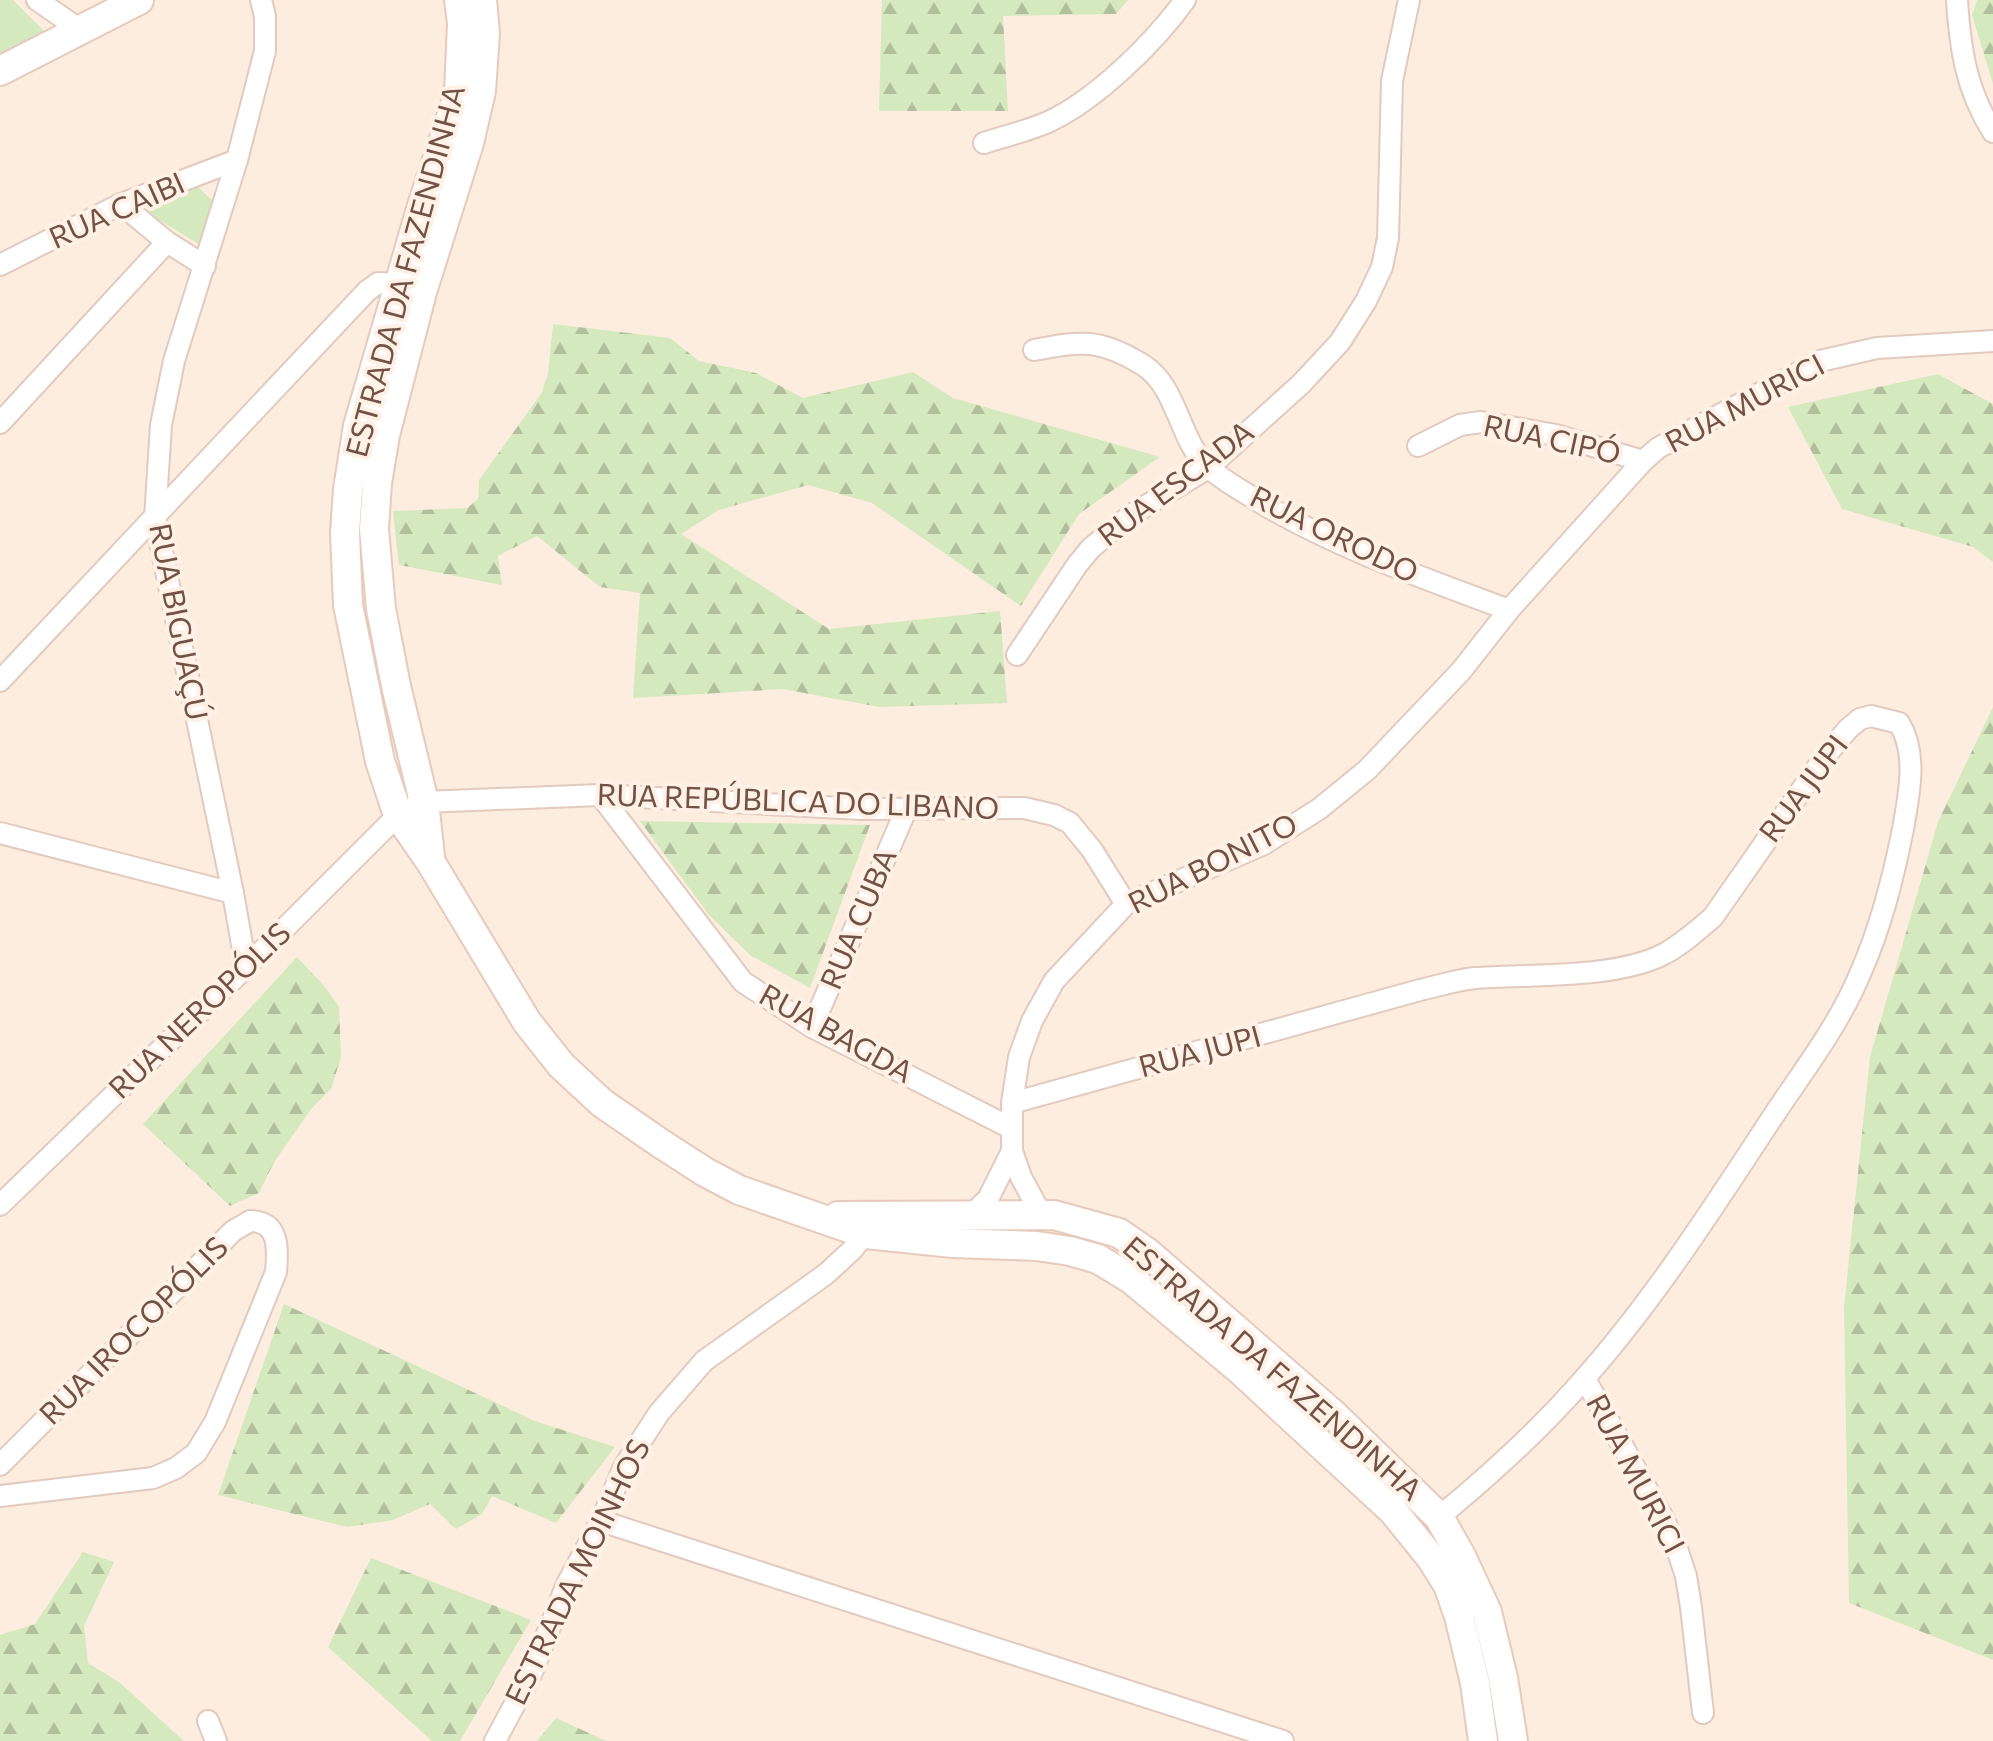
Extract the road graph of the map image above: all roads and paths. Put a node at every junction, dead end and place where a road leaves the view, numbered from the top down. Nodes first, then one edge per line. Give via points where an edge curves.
1 (37, 0) edge
2 (139, 0) edge
3 (261, 0) edge
4 (459, 0) edge
5 (482, 0) edge
6 (1185, 0) edge
7 (1409, 0) edge
8 (1957, 0) edge
9 (79, 29) junction
10 (0, 71) edge
11 (1993, 132) edge
12 (984, 143) dead end
13 (237, 160) junction
14 (121, 204) junction
15 (167, 242) junction
16 (0, 265) edge
17 (205, 266) junction
18 (410, 288) junction
19 (1993, 341) edge
20 (1034, 350) dead end
21 (0, 423) edge
22 (1418, 446) dead end
23 (1643, 461) junction
24 (1208, 468) junction
25 (155, 518) junction
26 (1509, 610) junction
27 (1017, 655) dead end
28 (0, 681) edge
29 (600, 795) junction
30 (424, 802) junction
31 (906, 810) junction
32 (398, 815) junction
33 (0, 833) edge
34 (430, 861) junction
35 (233, 893) junction
36 (1126, 904) junction
37 (246, 967) junction
38 (812, 1027) junction
39 (1012, 1103) junction
40 (1011, 1128) junction
41 (1012, 1151) junction
42 (0, 1205) edge
43 (973, 1213) junction
44 (1041, 1214) junction
45 (872, 1225) junction
46 (1585, 1379) junction
47 (0, 1465) edge
48 (0, 1496) edge
49 (1439, 1517) junction
50 (601, 1521) junction
51 (1703, 1713) dead end
52 (208, 1721) dead end
53 (216, 1741) edge
54 (495, 1741) edge
55 (1283, 1741) edge
56 (1483, 1741) edge
57 (1513, 1741) edge

1 - 9 street
2 - 9 main road
3 - 13 street, RUA BIGUAÇÚ via 265,51
4 - 18 main road, ESTRADA DA FAZENDINHA via 459,93
5 - 18 main road, ESTRADA DA FAZENDINHA via 481,91 469,143
6 - 12 street via 1151,41 1095,92 1049,121
7 - 24 street, RUA ESCADA via 1392,81 1388,238 1382,267 1340,342
8 - 11 street via 1960,50 1977,104
9 - 10 main road
13 - 14 street, RUA CAIBI
13 - 17 street, RUA BIGUAÇÚ
14 - 15 street
14 - 16 street, RUA CAIBI
15 - 17 street
15 - 21 street
17 - 25 street, RUA BIGUAÇÚ via 161,425
18 - 25 street via 378,283 367,291
18 - 30 main road, ESTRADA DA FAZENDINHA via 374,529 384,624
18 - 32 main road, ESTRADA DA FAZENDINHA via 358,426 345,533 348,605 380,761
19 - 23 street, RUA MURICI via 1877,348 1820,361
20 - 24 street, RUA ORODO via 1096,343 1146,367 1160,380 1189,443
22 - 23 street, RUA CIPÓ via 1460,425 1481,422 1556,435
23 - 26 street, RUA BONITO
24 - 26 street, RUA ORODO via 1288,519
24 - 27 street, RUA ESCADA via 1131,515 1091,548
25 - 28 street
25 - 35 street, RUA BIGUAÇÚ
26 - 36 street, RUA BONITO via 1461,671 1377,760 1319,809 1264,844
29 - 30 street, RUA REPÚBLICA DO LIBANO
29 - 31 street, RUA REPÚBLICA DO LIBANO
29 - 38 street, RUA BAGDA via 743,982
30 - 32 street, RUA NEROPÓLIS
30 - 34 main road, ESTRADA DA FAZENDINHA
31 - 36 street, RUA REPÚBLICA DO LIBANO via 1024,808 1054,815 1070,823 1092,850
31 - 38 street, RUA CUBA
32 - 34 main road, ESTRADA DA FAZENDINHA
32 - 37 street, RUA NEROPÓLIS
33 - 35 street
34 - 45 main road, ESTRADA DA FAZENDINHA via 527,1022 561,1065 602,1103 705,1172 779,1206
35 - 37 street, RUA BIGUAÇÚ
36 - 39 street, RUA BONITO via 1054,981 1019,1057
37 - 42 street, RUA NEROPÓLIS
38 - 40 street, RUA BAGDA
39 - 40 street, RUA BONITO
39 - 46 street, RUA JUPI via 1420,990 1470,979 1631,965 1662,955 1713,917 1848,729 1871,716 1892,719 1906,734 1909,747 1907,809 1894,877 1859,977 1723,1192
40 - 41 street, RUA BONITO
41 - 43 street via 988,1199
41 - 44 street
43 - 44 main road, ESTRADA DA FAZENDINHA
43 - 45 main road, ESTRADA DA FAZENDINHA
44 - 49 main road, ESTRADA DA FAZENDINHA via 1119,1233 1148,1253 1333,1414
45 - 50 street, ESTRADA MOINHOS via 826,1274 704,1361 624,1467
45 - 56 main road, ESTRADA DA FAZENDINHA via 901,1240 1070,1251 1098,1259 1168,1308 1393,1511 1431,1558 1459,1616
46 - 49 street, RUA JUPI via 1483,1481
46 - 51 street, RUA MURICI via 1676,1546 1686,1576
47 - 48 street, RUA IROCOPÓLIS via 233,1231 250,1221 264,1223 274,1232 276,1272 215,1422 196,1453 153,1478
49 - 57 main road, ESTRADA DA FAZENDINHA via 1487,1612
50 - 54 street, ESTRADA MOINHOS
50 - 55 street
52 - 53 street

